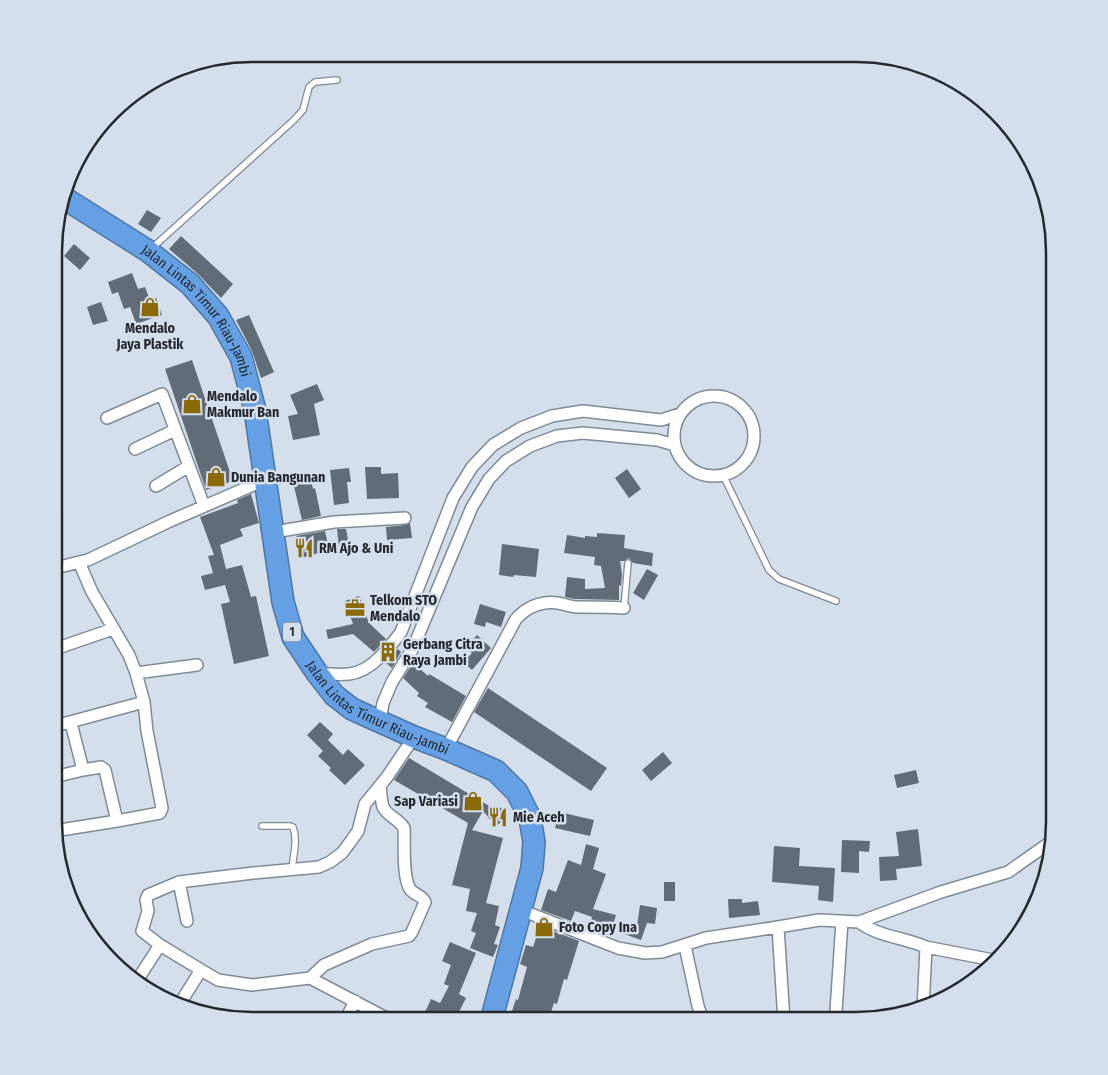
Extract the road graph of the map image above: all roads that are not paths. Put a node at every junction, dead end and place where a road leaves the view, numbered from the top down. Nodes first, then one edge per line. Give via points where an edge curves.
1 (337, 80) dead end
2 (70, 201) edge
3 (148, 251) junction
4 (680, 414) junction
5 (107, 418) dead end
6 (175, 430) junction
7 (675, 445) junction
8 (135, 449) dead end
9 (189, 466) junction
10 (723, 476) junction
11 (267, 480) junction
12 (156, 486) dead end
13 (204, 506) junction
14 (405, 518) dead end
15 (274, 532) junction
16 (79, 562) junction
17 (628, 563) dead end
18 (62, 566) edge
19 (836, 601) dead end
20 (624, 608) joint
21 (114, 629) junction
22 (62, 647) edge
23 (197, 665) dead end
24 (136, 673) junction
25 (317, 674) junction
26 (144, 702) junction
27 (380, 721) junction
28 (71, 723) junction
29 (62, 725) edge
30 (414, 738) junction
31 (446, 749) junction
32 (83, 770) junction
33 (62, 775) edge
34 (380, 786) junction
35 (117, 821) junction
36 (262, 826) dead end
37 (63, 830) edge
38 (1044, 847) edge
39 (292, 870) junction
40 (179, 882) junction
41 (522, 910) junction
42 (842, 921) junction
43 (187, 922) dead end
44 (859, 922) junction
45 (778, 927) junction
46 (160, 944) junction
47 (685, 946) junction
48 (926, 947) junction
49 (988, 959) edge
50 (201, 970) junction
51 (140, 975) edge
52 (310, 978) junction
53 (182, 999) edge
54 (924, 999) edge
55 (355, 1001) junction
56 (836, 1011) dead end
57 (350, 1012) edge
58 (375, 1012) edge
59 (494, 1012) edge
60 (700, 1012) edge
61 (783, 1012) edge

1 - 3 lane via 315,82 309,87 303,110 294,120
2 - 3 highway, Jalan Lintas Timur Riau-Jambi / 1
3 - 11 highway, Jalan Lintas Timur Riau-Jambi / 1 via 190,284 218,316 241,357 256,410
4 - 7 street via 674,429
4 - 10 street via 691,403 705,397 721,396 736,402 747,413 754,427 754,443 748,458 738,469
4 - 25 street via 661,420 583,411 552,416 521,428 493,445 472,467 454,498 401,632 387,651 351,674
5 - 6 street via 160,393
6 - 8 street
6 - 9 street
7 - 10 street via 681,459 693,470 708,476
7 - 27 street via 583,433 557,436 530,446 506,461 489,479 472,507 413,648 392,682
9 - 12 street
9 - 13 street
10 - 19 lane via 769,570 779,579
11 - 13 street
11 - 15 highway, Jalan Lintas Timur Riau-Jambi / 1
13 - 16 street
14 - 15 street via 334,522
15 - 25 highway, Jalan Lintas Timur Riau-Jambi / 1 via 283,602 293,637
16 - 18 street
16 - 21 street
17 - 20 lane
20 - 31 street via 575,607 555,603 537,604 525,609 516,619
21 - 22 street
21 - 24 street
23 - 24 street
24 - 26 street
25 - 27 highway, Jalan Lintas Timur Riau-Jambi / 1 via 352,709
26 - 28 street
26 - 35 street via 162,808 160,814
27 - 30 highway, Jalan Lintas Timur Riau-Jambi / 1
28 - 29 street
28 - 32 street
30 - 31 highway, Jalan Lintas Timur Riau-Jambi / 1
30 - 34 street
31 - 41 highway, Jalan Lintas Timur Riau-Jambi / 1 via 496,771 518,792 530,818 534,842 532,868
32 - 33 street
32 - 35 street via 101,767 105,770
34 - 39 street via 365,804 358,831 342,853 319,868
34 - 52 street via 383,808 404,828 409,888 425,902 420,918 409,936 372,944 324,965
35 - 37 street
36 - 39 lane via 293,827 296,847
38 - 44 street via 1008,872
39 - 40 street
40 - 43 street
40 - 46 street via 146,897 148,911 142,931
41 - 47 street via 618,948 645,953
41 - 59 highway, Jalan Lintas Timur Riau-Jambi / 1
42 - 44 street
42 - 45 street via 819,920
42 - 56 street
44 - 48 street via 885,936
45 - 47 street via 706,938
45 - 61 street
46 - 50 street
46 - 51 street
47 - 60 street
48 - 49 street
48 - 54 street
50 - 52 street via 218,980 252,985
50 - 53 street
52 - 55 street
55 - 57 street
55 - 58 street

